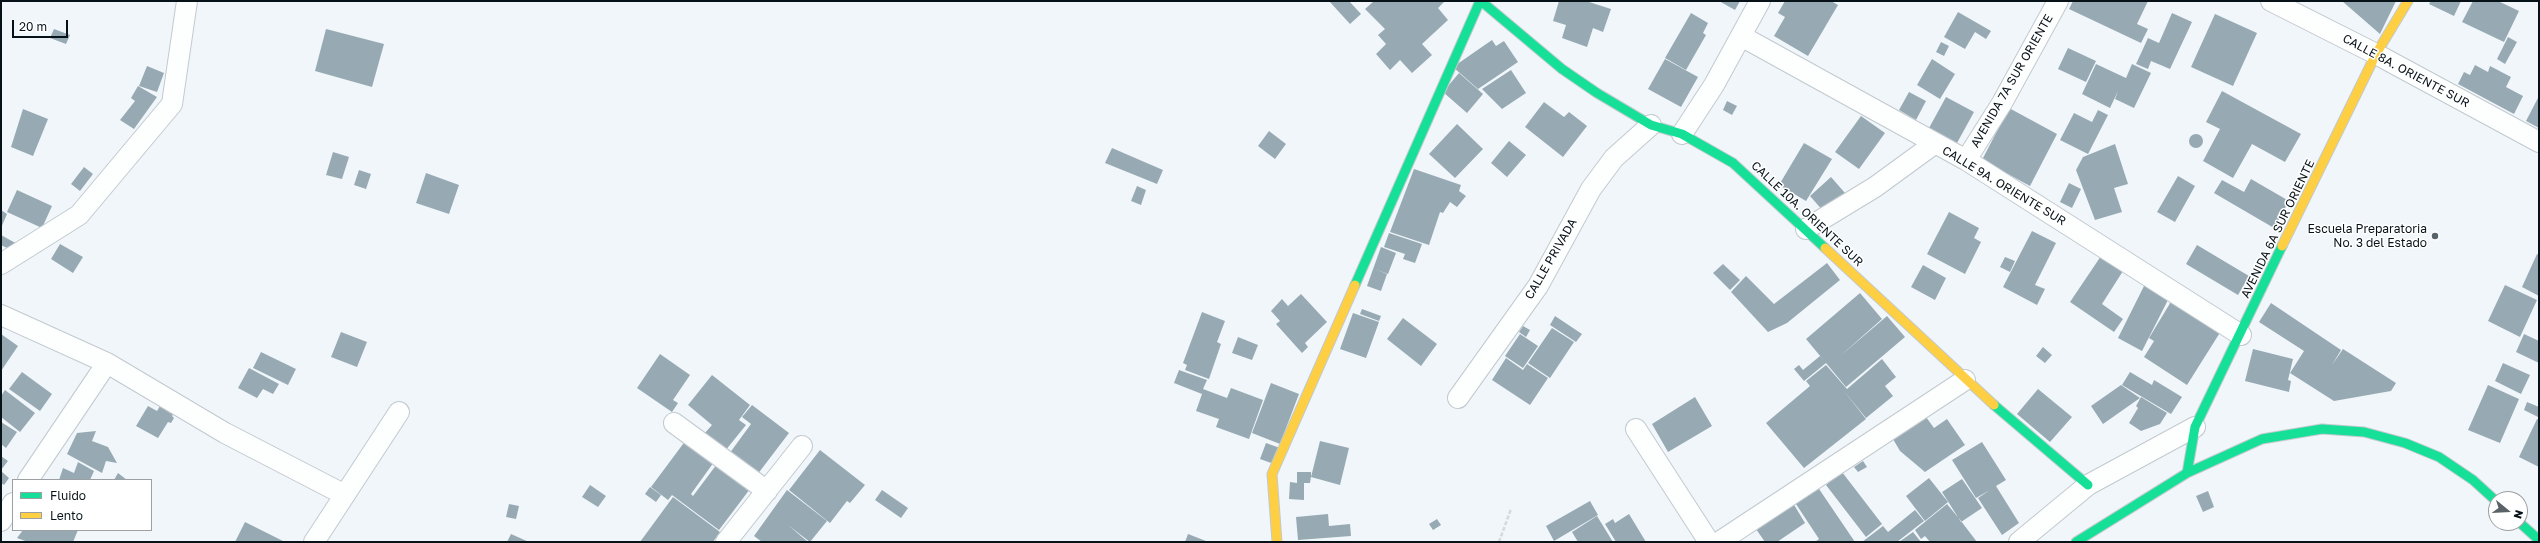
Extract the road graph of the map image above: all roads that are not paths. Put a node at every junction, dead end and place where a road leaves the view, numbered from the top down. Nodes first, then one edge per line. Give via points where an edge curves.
1 (187, 1) edge
2 (1480, 1) edge
3 (1760, 1) edge
4 (2058, 1) edge
5 (2271, 1) edge
6 (2408, 1) edge
7 (1741, 36) junction
8 (2376, 54) junction
9 (1651, 125) junction
10 (1682, 134) junction
11 (2539, 142) edge
12 (1934, 144) junction
13 (1966, 160) junction
14 (1806, 229) junction
15 (1, 264) edge
16 (1, 315) edge
17 (2240, 335) junction
18 (107, 363) junction
19 (1965, 380) junction
20 (1458, 398) dead end
21 (399, 412) dead end
22 (674, 423) dead end
23 (2195, 427) junction
24 (1636, 429) dead end
25 (802, 446) dead end
26 (2187, 473) junction
27 (29, 479) edge
28 (2088, 484) junction
29 (767, 491) junction
30 (2488, 494) edge
31 (345, 495) junction
32 (12, 504) edge
33 (1, 521) edge
34 (2528, 530) edge
35 (2539, 540) edge
36 (314, 542) edge
37 (726, 542) edge
38 (1277, 542) edge
39 (1708, 542) edge
40 (1719, 542) edge
41 (2019, 542) edge
42 (2076, 542) edge

1 - 15 street via 172,104 79,215
2 - 9 street, CALLE 10A. ORIENTE SUR via 1562,69
2 - 38 street via 1272,474
3 - 7 street
4 - 13 street, AVENIDA 7A SUR ORIENTE via 2002,103
5 - 8 street, CALLE 8A. ORIENTE SUR
6 - 8 street, AVENIDA 6A SUR ORIENTE
7 - 10 street via 1714,85
7 - 12 street, CALLE 9A. ORIENTE SUR
8 - 11 street, CALLE 8A. ORIENTE SUR
8 - 17 street, AVENIDA 6A SUR ORIENTE
9 - 10 street, CALLE 10A. ORIENTE SUR
9 - 20 street, CALLE PRIVADA via 1614,158 1591,188 1538,286
10 - 14 street, CALLE 10A. ORIENTE SUR via 1733,162
12 - 13 street, CALLE 9A. ORIENTE SUR
12 - 14 street via 1874,187
13 - 17 street, CALLE 9A. ORIENTE SUR
14 - 19 street, CALLE 10A. ORIENTE SUR
16 - 18 street
17 - 23 street, AVENIDA 6A SUR ORIENTE
18 - 27 street
18 - 31 street via 225,433
19 - 28 street, CALLE 10A. ORIENTE SUR
19 - 40 street
21 - 31 street
22 - 29 street
23 - 26 street, AVENIDA 6A SUR ORIENTE
23 - 28 street
24 - 39 street
25 - 29 street
26 - 30 street via 2262,439 2322,429 2364,432 2405,443 2439,457
26 - 42 street
28 - 41 street
29 - 37 street
31 - 36 street
32 - 33 street
34 - 35 street

